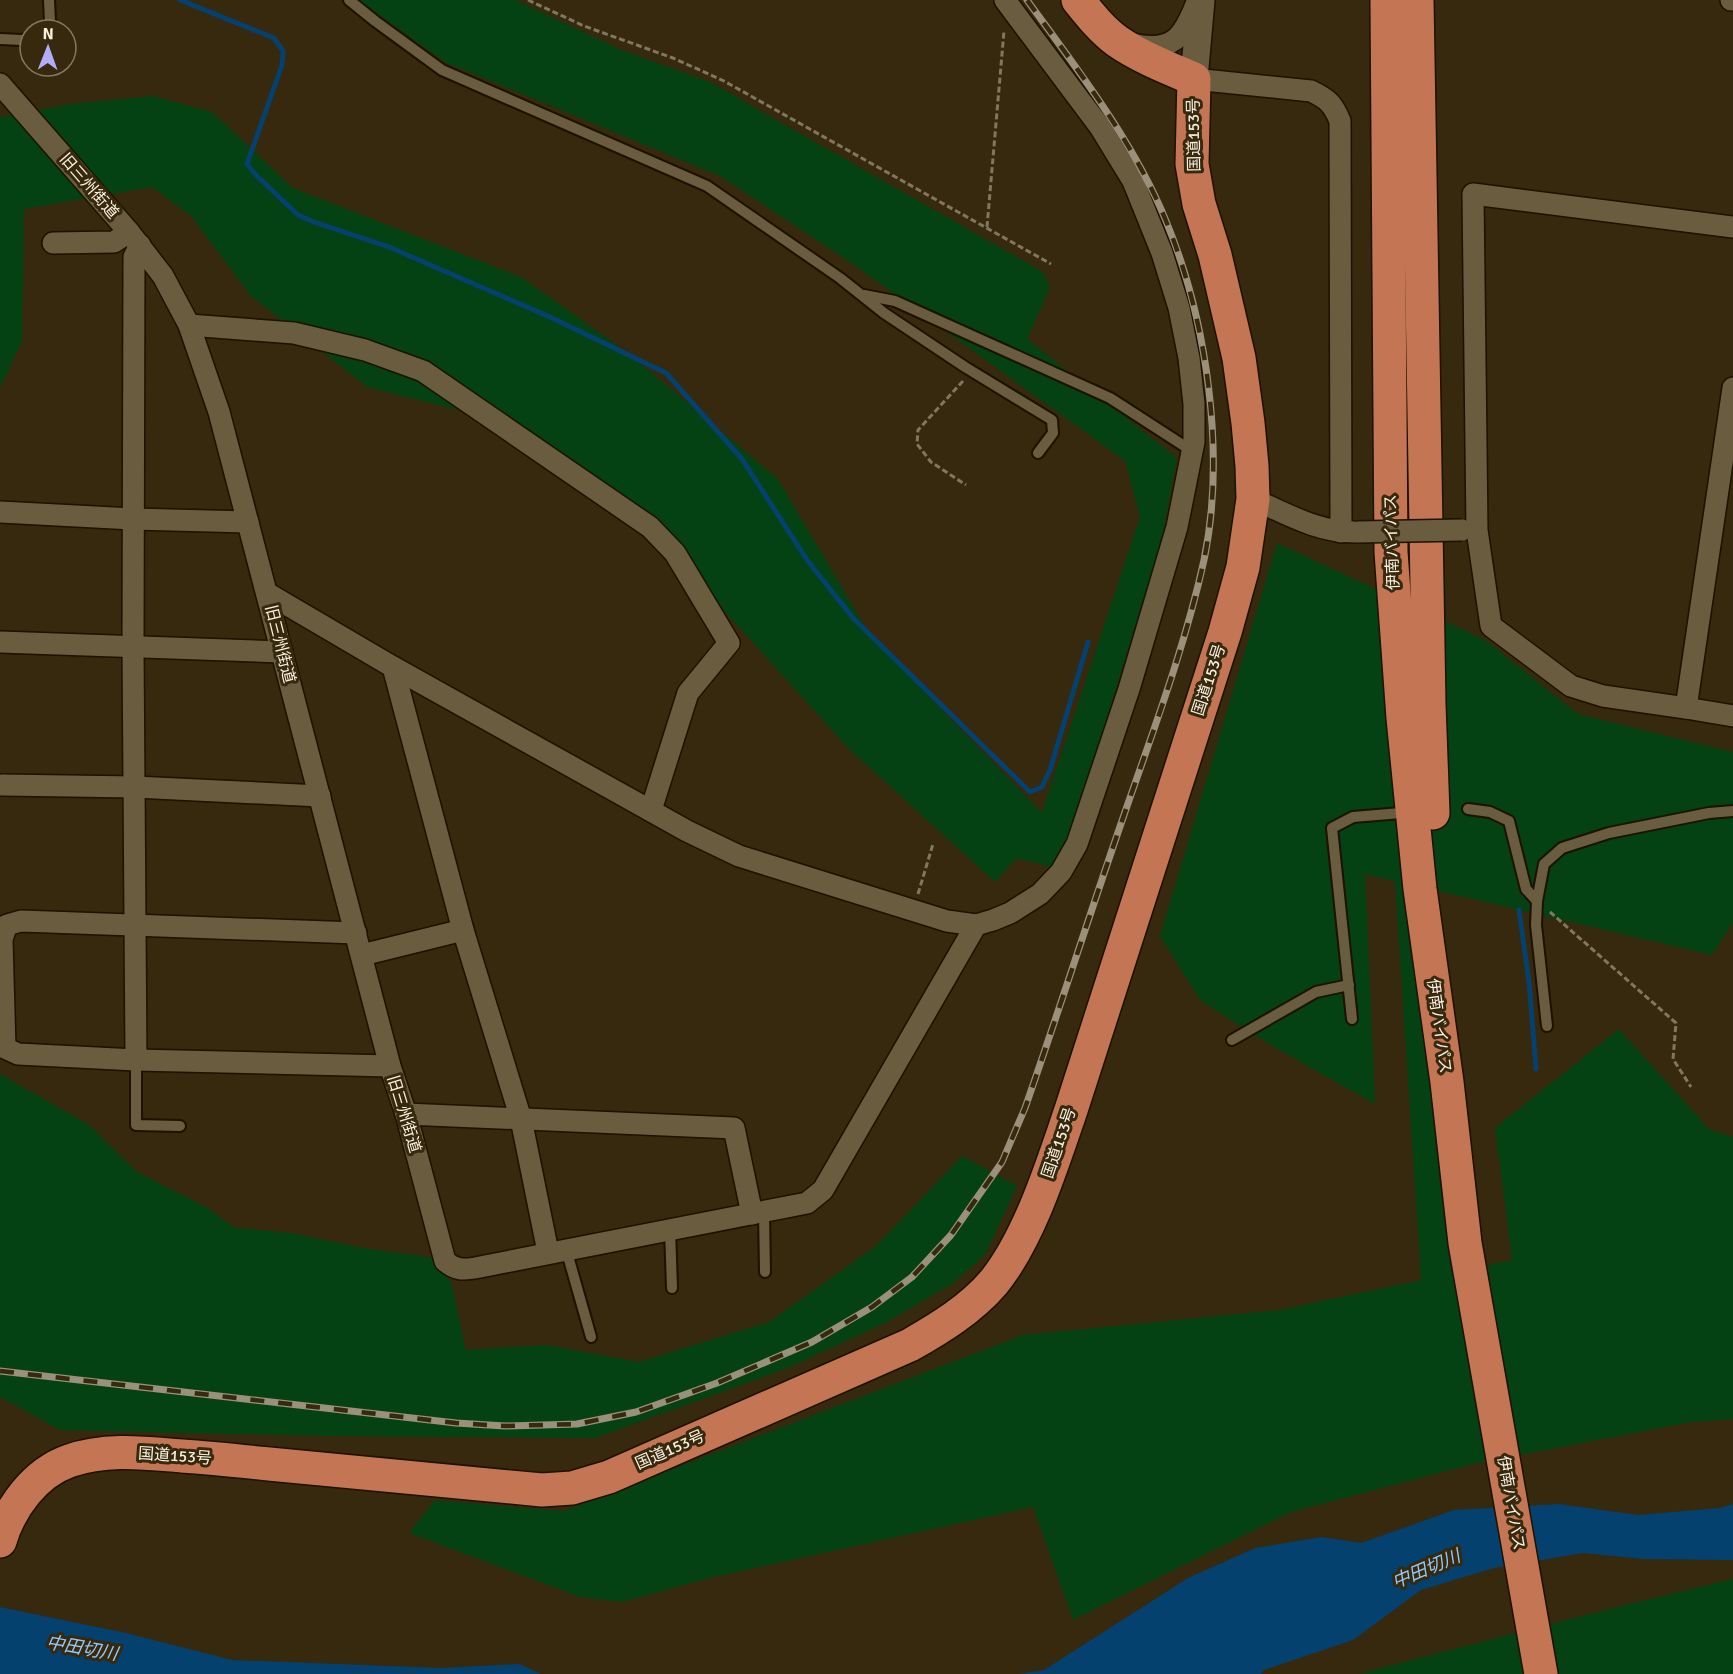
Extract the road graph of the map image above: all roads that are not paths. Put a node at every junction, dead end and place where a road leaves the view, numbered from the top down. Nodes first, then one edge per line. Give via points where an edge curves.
1 (50, 0) edge
2 (349, 0) edge
3 (1078, 0) edge
4 (1200, 0) edge
5 (1387, 0) edge
6 (1417, 0) edge
7 (1006, 1) edge
8 (50, 18) edge
9 (0, 39) edge
10 (18, 40) edge
11 (1117, 40) junction
12 (1194, 79) junction
13 (0, 84) edge
14 (1733, 227) edge
15 (135, 238) junction
16 (53, 243) dead end
17 (861, 294) junction
18 (189, 325) junction
19 (1733, 388) edge
20 (1192, 451) junction
21 (1038, 453) dead end
22 (1253, 499) junction
23 (0, 512) edge
24 (133, 519) junction
25 (248, 522) junction
26 (1469, 530) junction
27 (1349, 532) junction
28 (267, 592) junction
29 (0, 642) edge
30 (133, 647) junction
31 (282, 652) junction
32 (393, 667) junction
33 (1686, 708) junction
34 (1733, 716) edge
35 (2, 785) dead end
36 (135, 787) junction
37 (320, 796) junction
38 (1468, 808) dead end
39 (651, 810) junction
40 (1733, 811) edge
41 (1401, 813) dead end
42 (1537, 901) junction
43 (134, 925) junction
44 (976, 925) junction
45 (463, 930) junction
46 (356, 933) junction
47 (362, 955) junction
48 (1349, 985) junction
49 (1352, 1019) dead end
50 (1547, 1026) dead end
51 (1232, 1040) dead end
52 (136, 1060) junction
53 (390, 1066) junction
54 (1447, 1082) junction
55 (406, 1114) junction
56 (521, 1119) junction
57 (180, 1126) dead end
58 (758, 1212) junction
59 (670, 1229) junction
60 (557, 1251) junction
61 (765, 1272) dead end
62 (672, 1288) dead end
63 (591, 1336) dead end
64 (0, 1541) edge
65 (1541, 1674) edge

1 - 8 lane
2 - 17 lane via 442,70 707,186
3 - 11 highway, 国道153号
4 - 11 street via 1180,36 1172,42 1142,46
4 - 12 street
5 - 54 highway, 伊南バイパス via 1391,552 1420,889
6 - 54 highway, 伊南バイパス via 1429,704
7 - 20 street via 1100,127 1132,181 1162,253 1189,358 1194,404
9 - 10 lane
11 - 12 highway, 国道153号
12 - 22 highway, 国道153号 via 1192,164 1239,358
12 - 27 street via 1311,91 1326,98 1340,121
13 - 15 street, 旧三州街道
14 - 26 street via 1473,194
15 - 16 street
15 - 18 street, 旧三州街道 via 163,276
15 - 24 street
17 - 20 lane via 895,301 1110,398
17 - 21 lane via 884,313 1052,420 1053,433
18 - 25 street, 旧三州街道 via 219,412
18 - 39 street via 294,333 365,350 423,371 651,527 675,553 729,643 688,693
19 - 33 street
20 - 44 street via 1174,538 1077,844 1061,872 1040,894 1002,916
22 - 27 street via 1319,528
22 - 64 highway, 国道153号 via 1243,567 1225,632 1044,1188 1013,1252 994,1282 970,1305 943,1327 910,1345 609,1477 572,1488 542,1490 112,1452 67,1462 48,1472 13,1510
23 - 24 street
24 - 25 street
24 - 30 street
25 - 28 street, 旧三州街道
26 - 27 street, bridge
26 - 33 street via 1491,626 1571,686 1603,696
28 - 31 street, 旧三州街道
28 - 32 street
29 - 30 street
30 - 31 street
30 - 36 street
31 - 37 street, 旧三州街道
32 - 39 street
32 - 45 street
33 - 34 street
35 - 36 street
36 - 37 street
36 - 43 street
37 - 46 street, 旧三州街道
38 - 42 lane via 1509,821 1526,889
39 - 44 street via 739,856 947,921
40 - 42 lane via 1609,832 1562,848 1544,864
41 - 48 lane via 1353,818 1332,828
42 - 50 lane
43 - 46 street
43 - 52 street
43 - 52 street via 21,921 7,925 2,939 5,1048 18,1054
44 - 58 street via 823,1190 807,1203
45 - 47 street
45 - 56 street
46 - 47 street, 旧三州街道
47 - 53 street, 旧三州街道
48 - 49 lane
48 - 51 lane via 1316,992
52 - 53 street
52 - 57 lane via 136,1125
53 - 55 street, 旧三州街道
54 - 65 highway, 伊南バイパス via 1465,1243
55 - 56 street
55 - 60 street, 旧三州街道 via 445,1262 463,1270
56 - 58 street via 734,1128
56 - 60 street
58 - 59 street
58 - 61 lane
59 - 60 street
59 - 62 lane
60 - 63 lane

